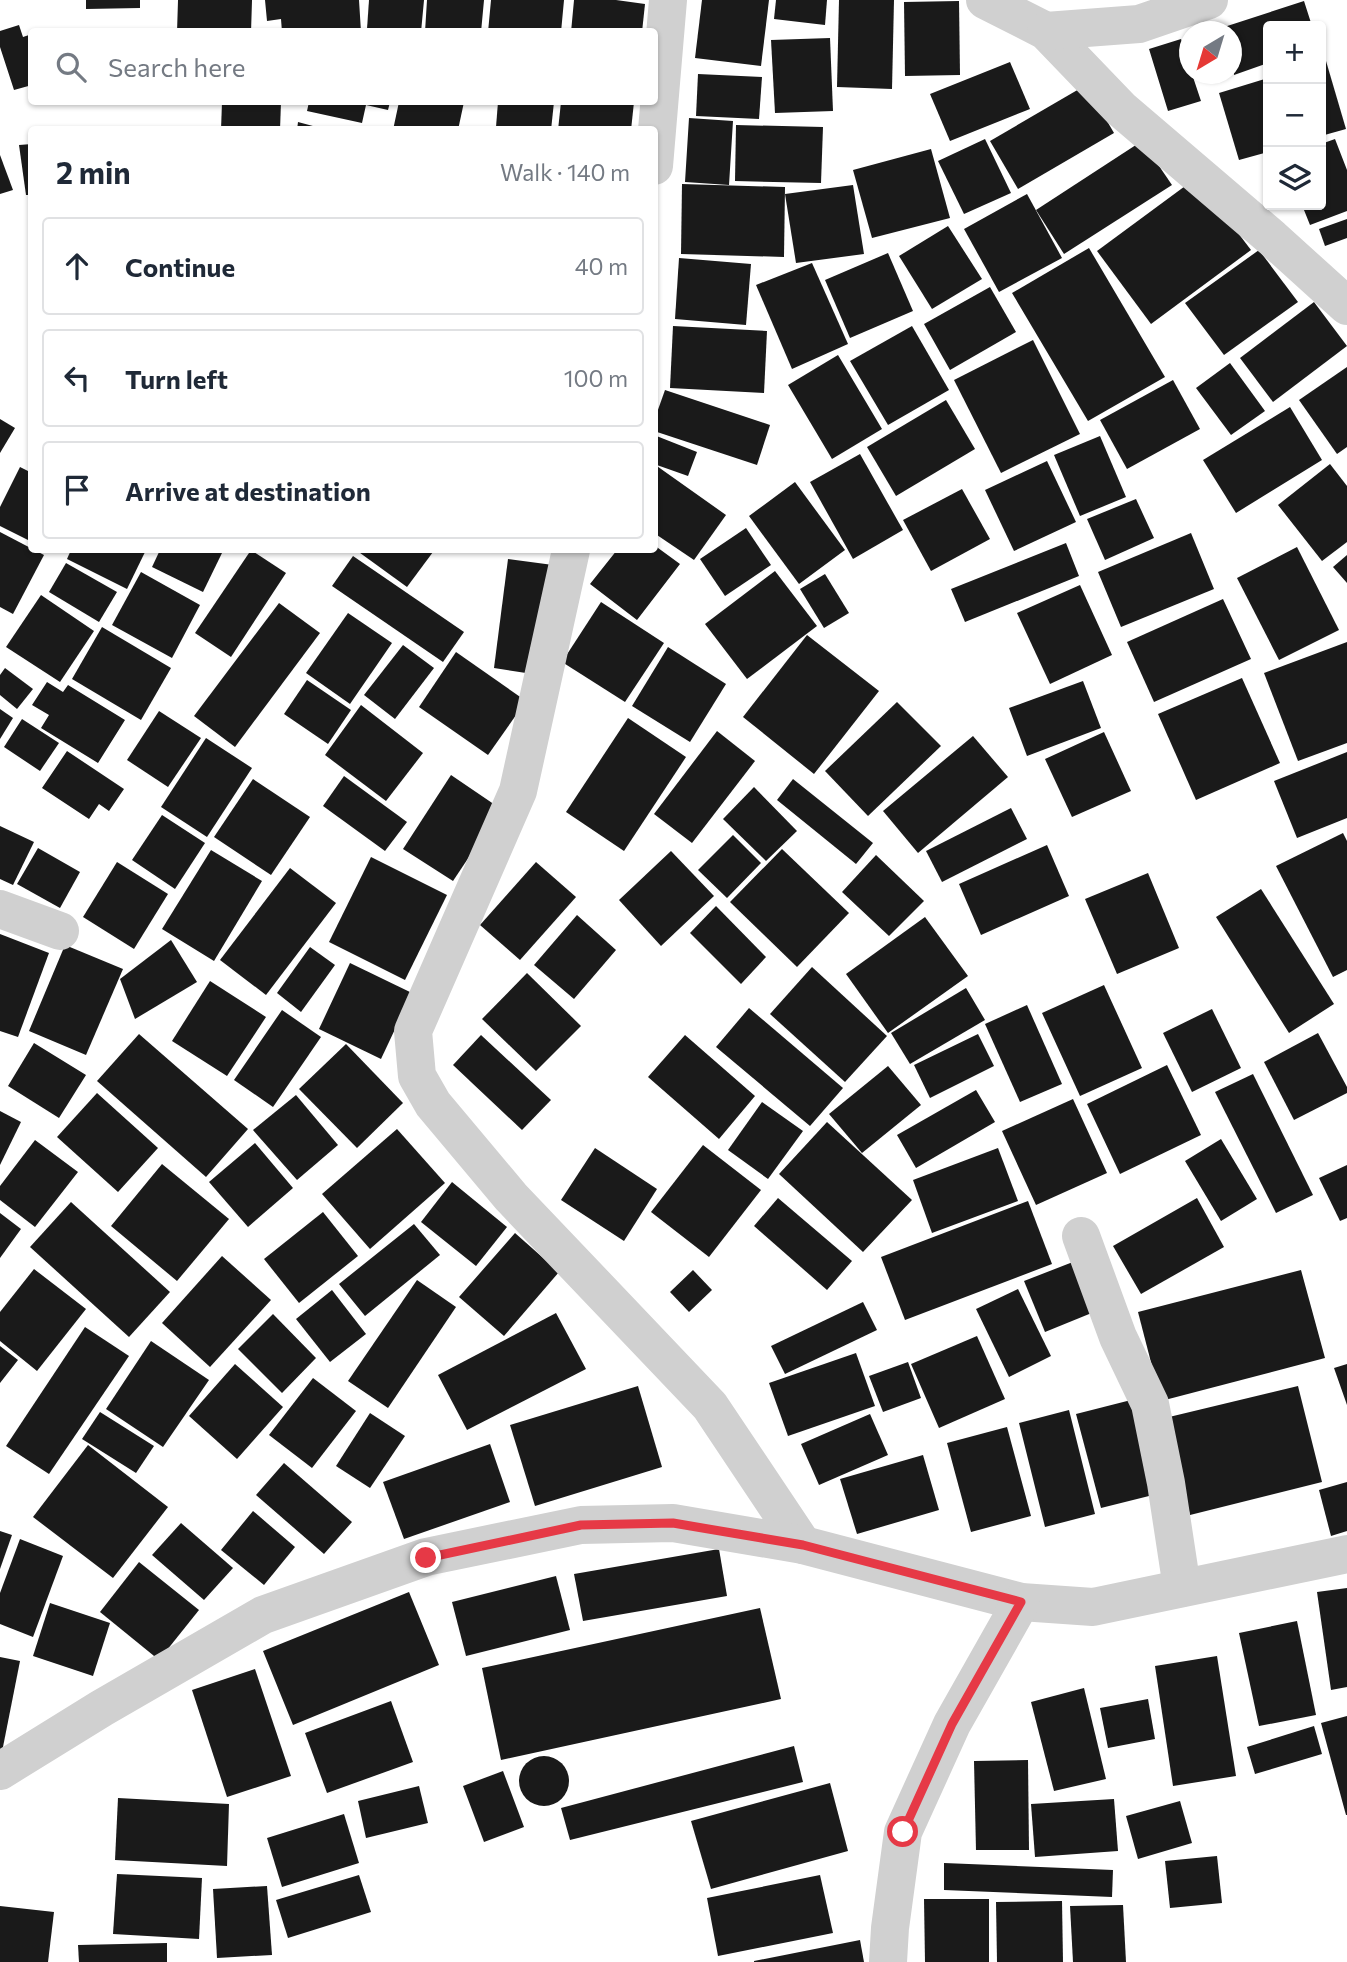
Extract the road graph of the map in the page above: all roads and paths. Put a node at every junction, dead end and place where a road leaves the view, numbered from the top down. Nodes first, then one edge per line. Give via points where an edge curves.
1 (668, 0) edge
2 (985, 0) edge
3 (1209, 0) edge
4 (1046, 31) junction
5 (657, 126) edge
6 (1347, 306) edge
7 (570, 553) edge
8 (0, 909) edge
9 (60, 931) dead end
10 (1081, 1237) dead end
11 (803, 1545) junction
12 (1347, 1554) edge
13 (1182, 1588) junction
14 (1021, 1602) junction
15 (0, 1771) edge
16 (888, 1962) edge

1 - 5 street
2 - 4 street
3 - 4 street via 1139,24
4 - 6 street via 1121,109
7 - 11 street via 518,791 414,1031 417,1076 433,1104 511,1197 710,1406
8 - 9 street
10 - 13 street via 1118,1337 1150,1404
11 - 14 street
11 - 15 street via 673,1523 581,1525 426,1558 263,1615
12 - 13 street
13 - 14 street via 1093,1607
14 - 16 street via 952,1724 903,1832

